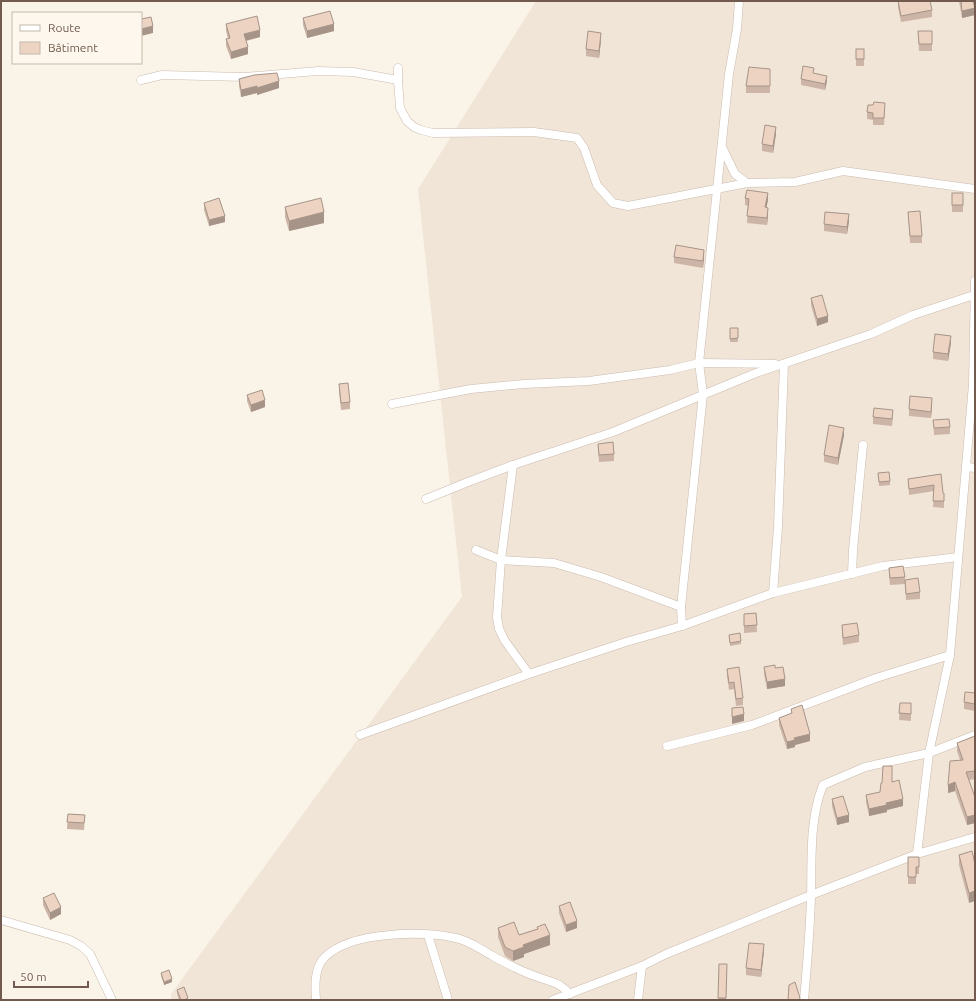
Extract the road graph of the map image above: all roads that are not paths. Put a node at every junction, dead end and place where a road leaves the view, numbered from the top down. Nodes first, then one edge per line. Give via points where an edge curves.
1 (739, 1) edge
2 (398, 68) dead end
3 (141, 80) dead end
4 (398, 80) junction
5 (721, 145) junction
6 (747, 183) junction
7 (717, 189) junction
8 (975, 189) edge
9 (975, 282) edge
10 (974, 295) junction
11 (974, 340) edge
12 (698, 363) junction
13 (784, 364) junction
14 (974, 384) edge
15 (703, 394) junction
16 (392, 404) dead end
17 (863, 445) dead end
18 (513, 466) junction
19 (971, 468) edge
20 (426, 499) dead end
21 (476, 550) dead end
22 (958, 557) junction
23 (501, 560) junction
24 (852, 574) junction
25 (772, 593) junction
26 (681, 607) junction
27 (682, 626) junction
28 (950, 655) junction
29 (529, 674) junction
30 (360, 735) dead end
31 (975, 735) edge
32 (667, 746) dead end
33 (929, 753) junction
34 (975, 837) edge
35 (917, 854) junction
36 (811, 895) junction
37 (1, 920) edge
38 (428, 935) junction
39 (642, 966) junction
40 (570, 994) junction
41 (112, 1000) edge
42 (316, 1000) edge
43 (448, 1000) edge
44 (553, 1000) edge
45 (638, 1000) edge
46 (804, 1000) edge

1 - 5 street
2 - 4 street
3 - 4 street via 162,75 245,77 318,71 353,72
4 - 7 street via 400,108 407,121 421,130 433,133 534,132 577,138 584,148 598,185 613,203 628,206
5 - 6 street via 735,174
5 - 7 street
6 - 7 street
6 - 8 street via 795,182 843,171
7 - 12 street
9 - 10 street
10 - 11 street
10 - 13 street
11 - 14 street
12 - 13 street
12 - 15 street
12 - 16 street via 670,370 589,382 471,389
13 - 15 street
13 - 25 street via 778,527
14 - 19 street
15 - 18 street via 612,432
15 - 26 street
17 - 24 street
18 - 20 street
18 - 23 street
19 - 22 street
21 - 23 street
22 - 24 street via 882,566
22 - 28 street
23 - 26 street via 554,563 601,577
23 - 29 street via 499,629
24 - 25 street
25 - 27 street
26 - 27 street
27 - 29 street
28 - 32 street via 876,678 752,725
28 - 33 street
29 - 30 street
31 - 33 street
33 - 35 street
33 - 36 street via 865,767 823,785 816,809 811,860
34 - 35 street
35 - 36 street
36 - 39 street
36 - 46 street
37 - 41 street via 70,940 82,946 90,954
38 - 40 street via 457,938 473,944 517,969 556,984
38 - 42 street via 407,934 365,939 336,948 324,958 317,971
38 - 43 street
39 - 40 street
39 - 45 street
40 - 44 street

